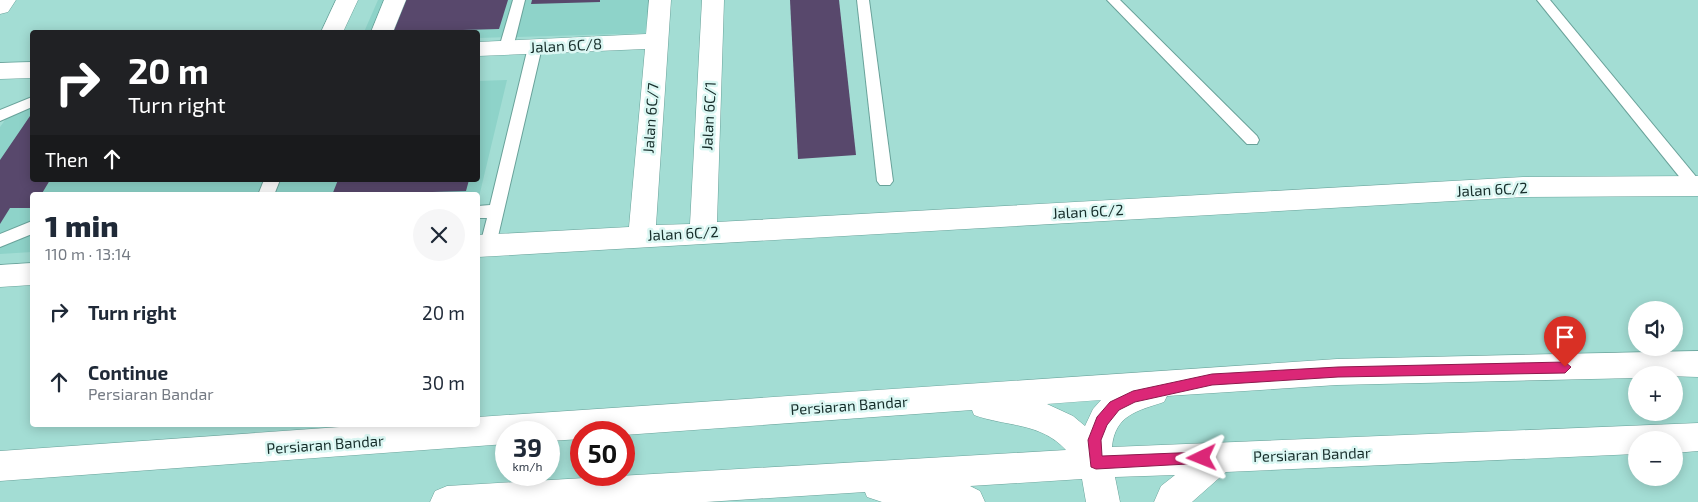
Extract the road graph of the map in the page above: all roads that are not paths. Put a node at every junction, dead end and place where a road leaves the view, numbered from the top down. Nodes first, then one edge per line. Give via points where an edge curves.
1 (5, 0) edge
2 (347, 0) edge
3 (394, 0) edge
4 (519, 0) edge
5 (660, 0) edge
6 (713, 0) edge
7 (863, 0) edge
8 (1113, 0) edge
9 (1543, 0) edge
10 (0, 7) edge
11 (333, 30) edge
12 (383, 30) edge
13 (655, 41) junction
14 (535, 47) junction
15 (506, 48) junction
16 (480, 49) edge
17 (30, 70) edge
18 (0, 71) edge
19 (30, 103) edge
20 (0, 116) edge
21 (1252, 140) dead end
22 (885, 181) dead end
23 (1697, 186) edge
24 (496, 211) junction
25 (480, 212) edge
26 (30, 228) edge
27 (703, 232) junction
28 (642, 236) junction
29 (0, 242) edge
30 (483, 246) edge
31 (30, 274) edge
32 (0, 276) edge
33 (1698, 364) edge
34 (1212, 379) junction
35 (933, 399) junction
36 (1698, 437) edge
37 (1219, 458) junction
38 (1096, 463) junction
39 (0, 466) edge
40 (826, 478) junction
41 (447, 502) edge
42 (968, 502) edge
43 (1103, 502) edge
44 (1171, 502) edge

1 - 10 main road
2 - 11 main road
3 - 12 main road
4 - 15 lane
5 - 13 main road, Jalan 6C/7
6 - 27 main road, Jalan 6C/1
7 - 22 lane
8 - 21 lane
9 - 23 lane
13 - 14 main road, Jalan 6C/8
13 - 28 main road, Jalan 6C/7
14 - 15 main road, Jalan 6C/8
14 - 24 lane
15 - 16 main road, Jalan 6C/8
17 - 18 main road
19 - 20 lane
23 - 27 main road, Jalan 6C/2 via 1523,188
24 - 25 lane
24 - 30 lane
26 - 29 lane
27 - 28 main road, Jalan 6C/2
28 - 30 main road, Jalan 6C/2
31 - 32 main road
33 - 34 main road, Persiaran Bandar via 1338,372
34 - 35 main road, Persiaran Bandar
34 - 38 main road via 1133,397 1114,406 1102,421 1095,440
35 - 38 main road via 1004,407 1057,422 1081,441
35 - 39 main road, Persiaran Bandar
36 - 37 main road, Persiaran Bandar
37 - 38 main road, Persiaran Bandar
37 - 44 main road
38 - 40 main road, Persiaran Bandar
38 - 43 main road
40 - 41 main road, Persiaran Bandar
40 - 42 main road

